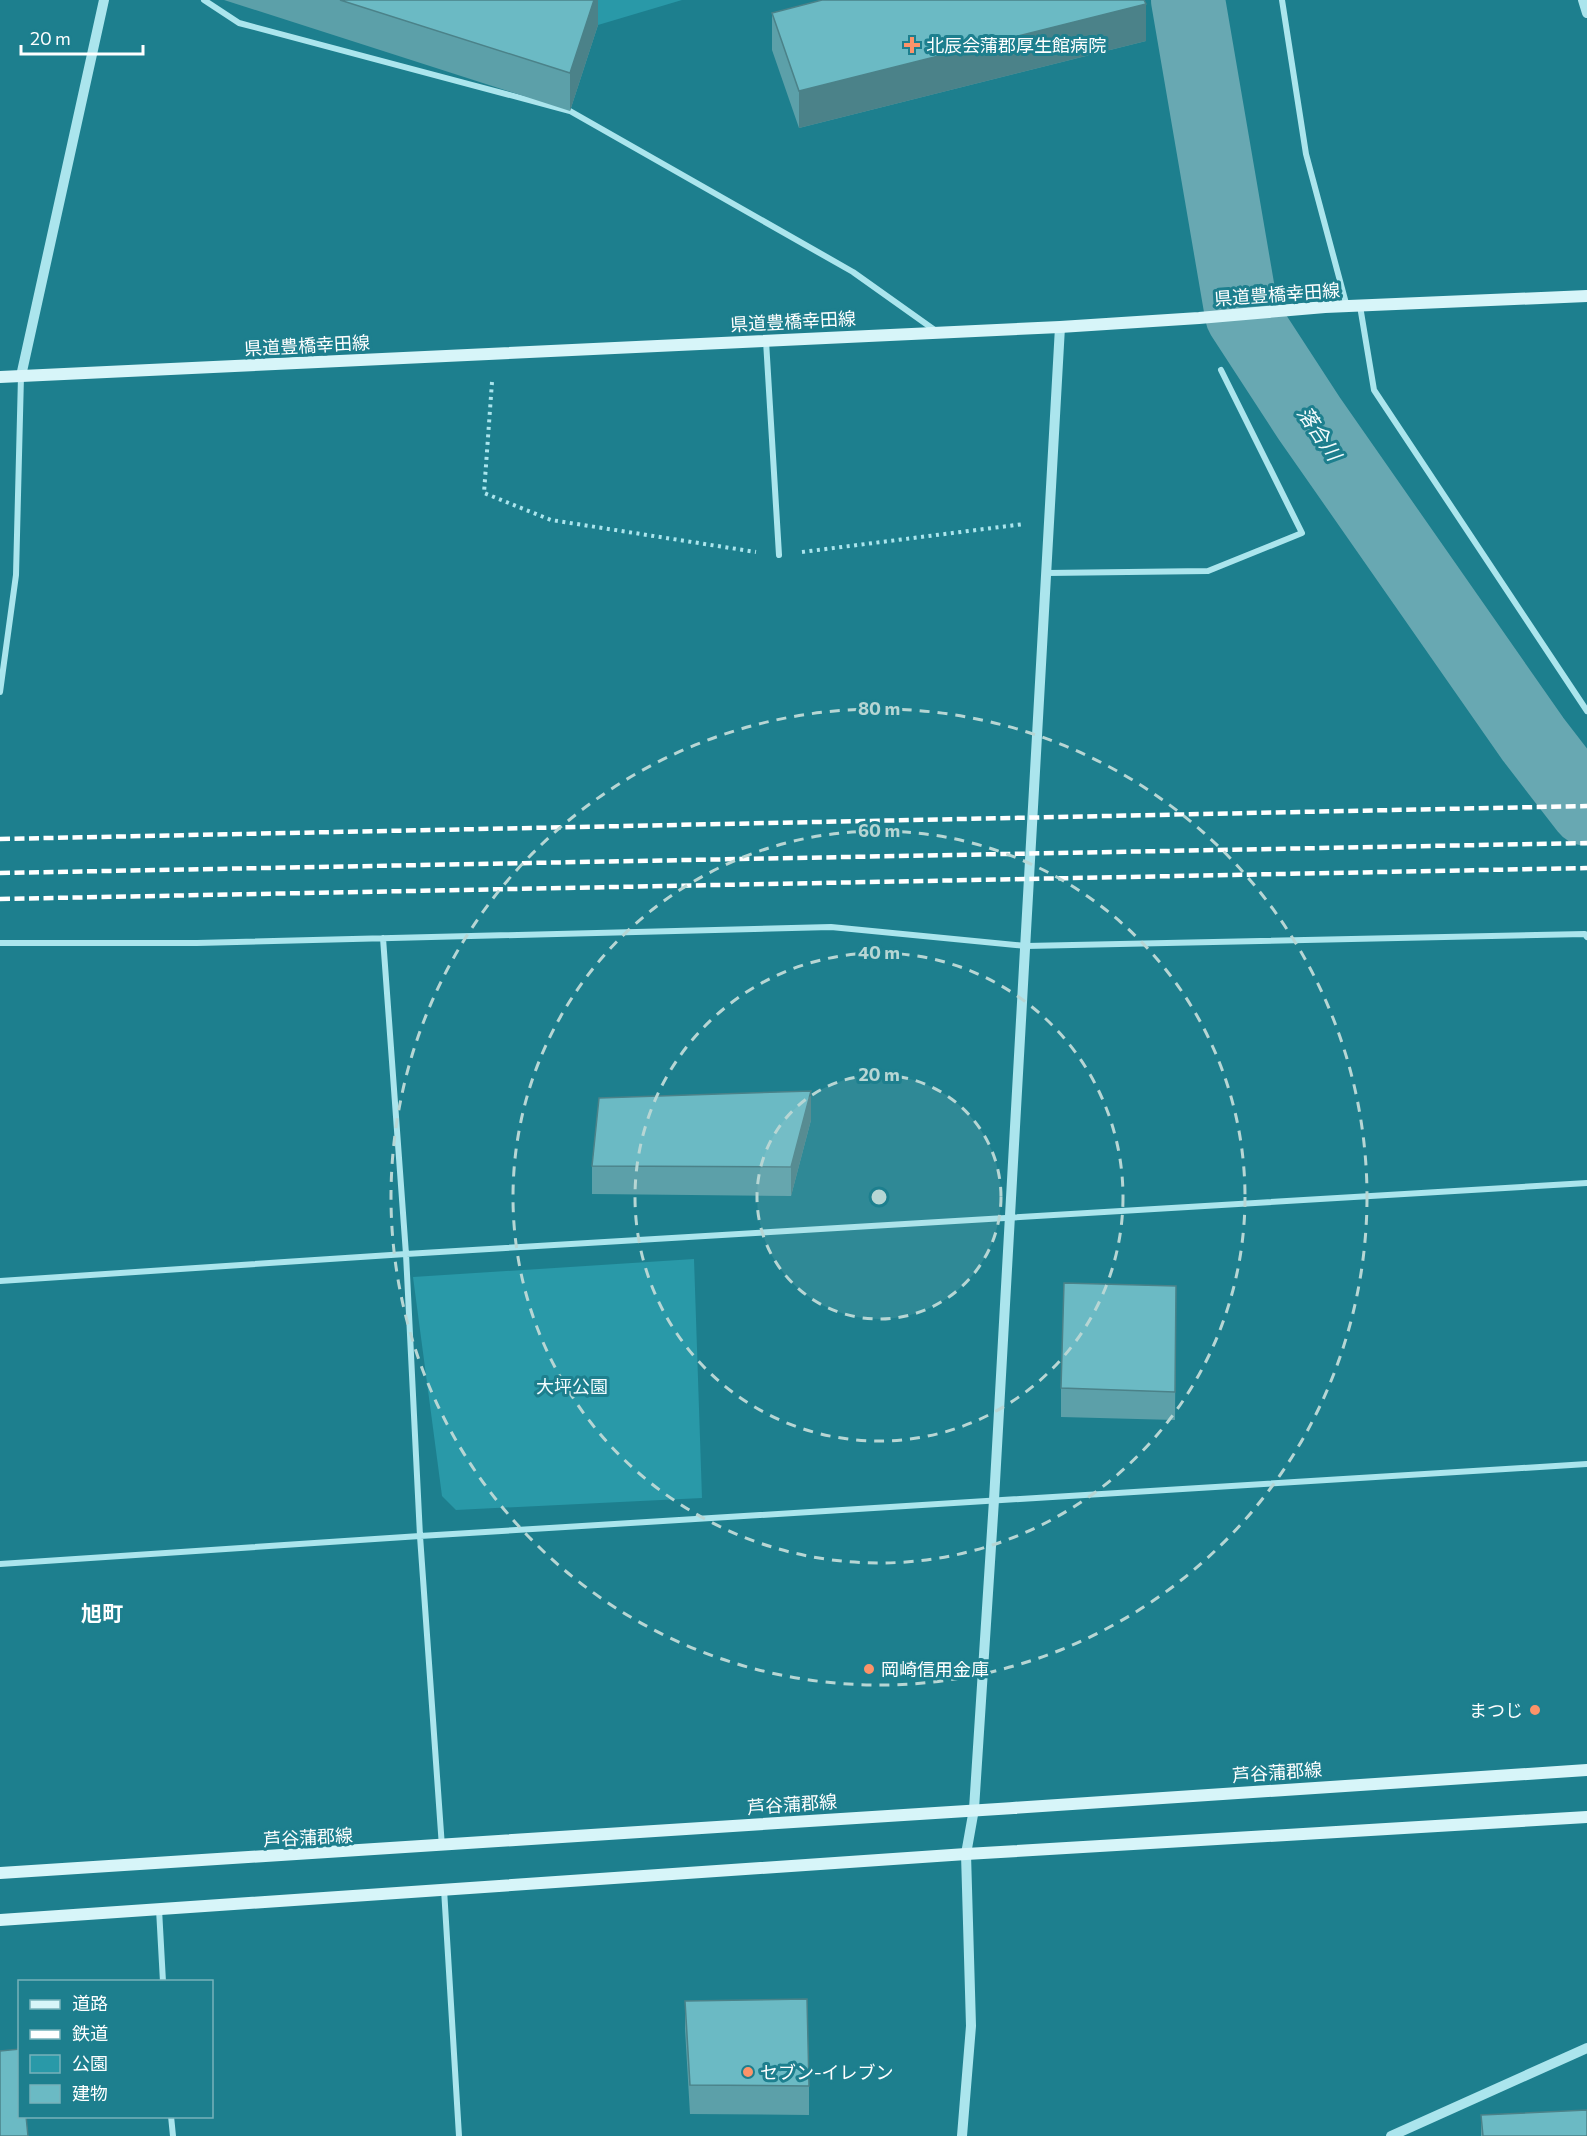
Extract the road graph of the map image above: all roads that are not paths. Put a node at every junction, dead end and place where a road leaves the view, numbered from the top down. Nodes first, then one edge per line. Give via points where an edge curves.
1 (104, 0) edge
2 (204, 0) edge
3 (1282, 0) edge
4 (1583, 0) edge
5 (1587, 13) edge
6 (1587, 296) edge
7 (1360, 305) junction
8 (1347, 307) junction
9 (1060, 327) junction
10 (938, 332) junction
11 (766, 341) junction
12 (1221, 370) dead end
13 (21, 376) junction
14 (0, 377) edge
15 (778, 555) road end
16 (1047, 573) junction
17 (0, 692) edge
18 (1587, 711) edge
19 (1587, 937) edge
20 (383, 938) junction
21 (0, 944) edge
22 (1026, 946) junction
23 (1587, 1183) edge
24 (1010, 1219) junction
25 (406, 1254) junction
26 (0, 1281) edge
27 (1587, 1464) edge
28 (994, 1500) junction
29 (420, 1536) junction
30 (0, 1564) edge
31 (1587, 1770) edge
32 (974, 1809) junction
33 (1587, 1817) edge
34 (442, 1847) junction
35 (966, 1854) junction
36 (0, 1874) edge
37 (444, 1888) junction
38 (159, 1909) junction
39 (0, 1920) edge
40 (163, 1980) edge
41 (1587, 2048) edge
42 (171, 2118) edge
43 (173, 2136) edge
44 (459, 2136) edge
45 (962, 2136) edge
46 (1391, 2136) edge

1 - 13 street
2 - 10 street via 239,23 570,111 854,272
3 - 8 street via 1306,154
4 - 5 street
6 - 7 main road, 県道豊橋幸田線
7 - 8 main road, 県道豊橋幸田線
7 - 18 street via 1374,390
8 - 9 main road, 県道豊橋幸田線
9 - 10 main road, 県道豊橋幸田線
9 - 16 street
10 - 11 main road, 県道豊橋幸田線
11 - 13 main road, 県道豊橋幸田線
11 - 15 street
12 - 16 street via 1302,533 1208,571
13 - 14 main road, 県道豊橋幸田線
13 - 17 street via 16,575
16 - 22 street
19 - 22 street via 1585,934
20 - 21 street
20 - 22 street via 831,927
20 - 25 street
22 - 24 street
23 - 24 street
24 - 25 street
24 - 28 street
25 - 26 street
25 - 29 street
27 - 28 street
28 - 29 street
28 - 32 street
29 - 30 street
29 - 34 street
31 - 32 main road, 芦谷蒲郡線
32 - 34 main road, 芦谷蒲郡線
32 - 35 street
33 - 35 main road
34 - 36 main road, 芦谷蒲郡線
35 - 37 main road
35 - 45 street via 971,2026
37 - 38 main road
37 - 44 street
38 - 39 main road
38 - 40 street
41 - 46 street
42 - 43 street

